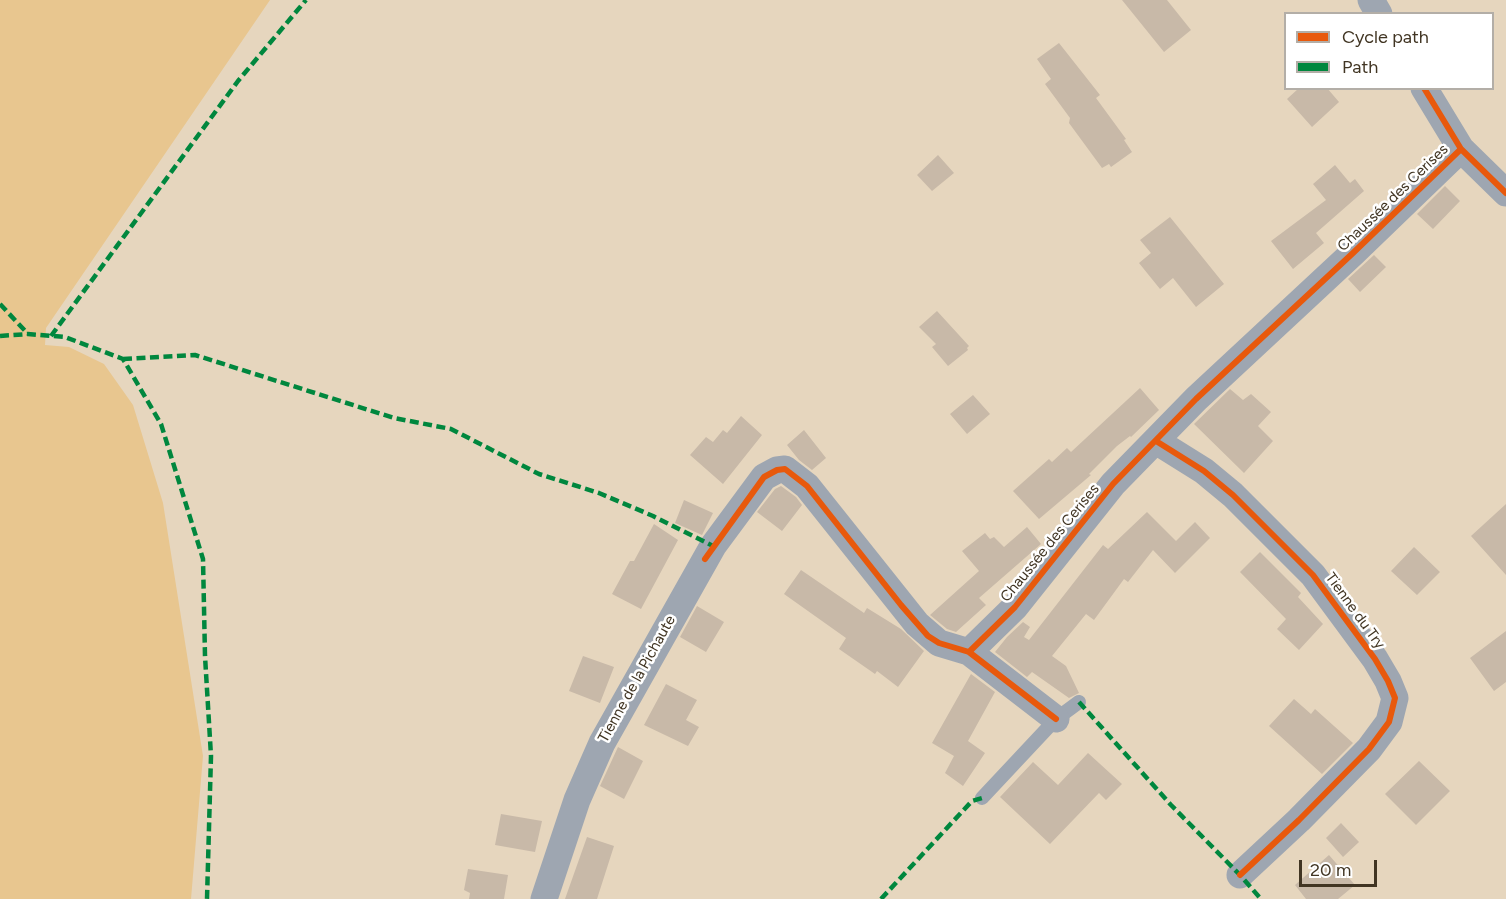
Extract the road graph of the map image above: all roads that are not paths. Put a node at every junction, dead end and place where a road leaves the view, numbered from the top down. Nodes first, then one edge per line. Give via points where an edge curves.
1 (1425, 90) edge
2 (1461, 150) junction
3 (1506, 193) edge
4 (1156, 441) junction
5 (969, 652) junction
6 (1079, 702) dead end
7 (1056, 719) junction
8 (982, 798) dead end
9 (1240, 874) dead end
10 (544, 899) edge

1 - 2 street
2 - 3 street
2 - 4 street, Chaussée des Cerises
4 - 5 street, Chaussée des Cerises via 1113,484 1015,608
4 - 9 street, Tienne du Try via 1233,495 1313,575 1375,659 1395,698 1389,722 1369,749
5 - 7 street
5 - 10 street, Tienne de la Pichaute via 939,643 923,630 807,486 786,469 764,477 713,546 602,743 577,800
6 - 7 lane
7 - 8 lane

